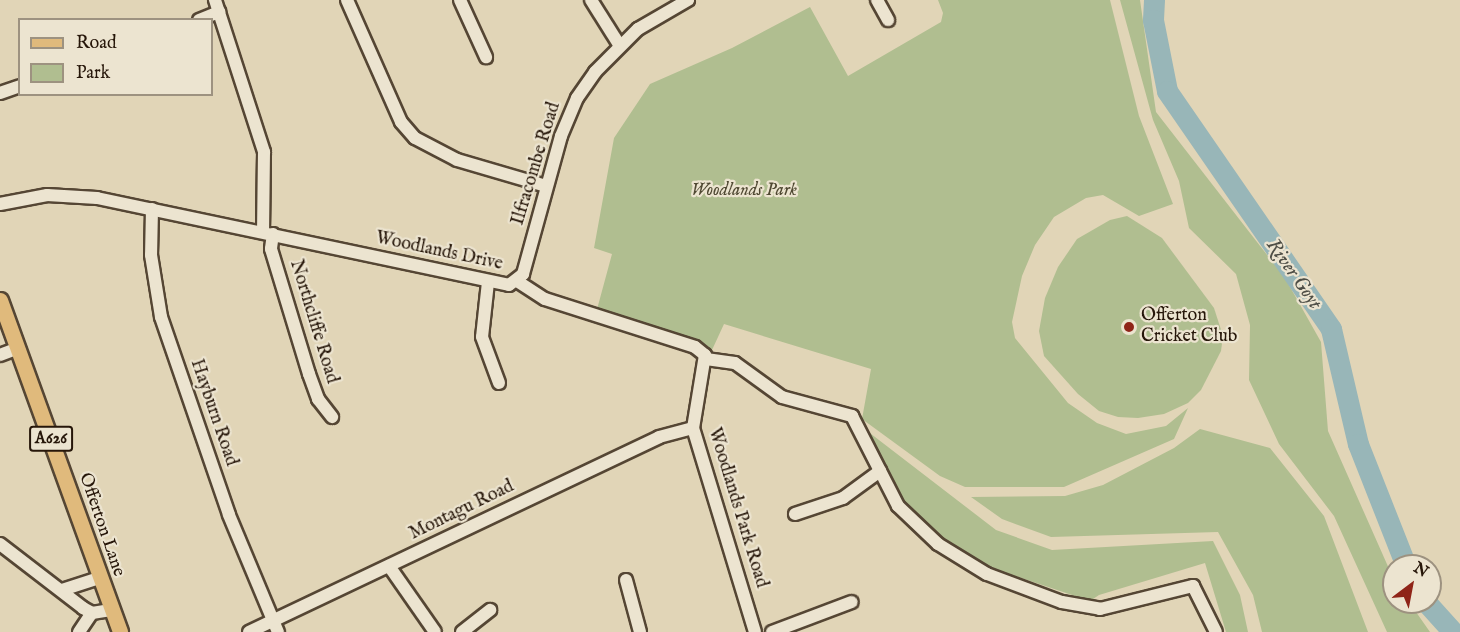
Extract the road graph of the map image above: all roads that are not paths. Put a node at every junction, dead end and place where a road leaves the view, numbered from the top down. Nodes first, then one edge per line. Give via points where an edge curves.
1 (460, 0) edge
2 (591, 0) edge
3 (688, 0) edge
4 (877, 0) edge
5 (352, 2) edge
6 (217, 6) edge
7 (202, 18) edge
8 (888, 20) dead end
9 (620, 46) junction
10 (486, 57) dead end
11 (18, 87) edge
12 (0, 93) edge
13 (546, 186) junction
14 (0, 204) edge
15 (152, 208) junction
16 (268, 233) junction
17 (517, 281) junction
18 (488, 282) junction
19 (0, 300) edge
20 (18, 348) junction
21 (0, 355) edge
22 (706, 359) junction
23 (499, 383) dead end
24 (332, 417) dead end
25 (693, 428) junction
26 (880, 471) junction
27 (795, 514) dead end
28 (0, 544) edge
29 (389, 566) junction
30 (99, 578) junction
31 (626, 580) dead end
32 (62, 590) junction
33 (852, 602) dead end
34 (111, 610) junction
35 (490, 610) dead end
36 (92, 613) junction
37 (274, 627) edge
38 (79, 632) edge
39 (120, 632) edge
40 (249, 632) edge
41 (435, 632) edge
42 (462, 632) edge
43 (640, 632) edge
44 (755, 632) edge
45 (772, 632) edge
46 (1216, 632) edge

1 - 10 street
2 - 9 street
3 - 9 street, Ilfracombe Road via 638,29
4 - 8 street
5 - 13 street via 401,122 415,138 457,160
6 - 7 street
6 - 16 street, Northcliffe Road via 264,152
9 - 13 street, Ilfracombe Road via 577,98
11 - 12 street
13 - 17 street, Ilfracombe Road via 527,262
14 - 15 street, Woodlands Drive via 47,195 97,198
15 - 16 street, Woodlands Drive
15 - 37 street, Hayburn Road via 151,255 161,316 229,515
16 - 18 street, Woodlands Drive
16 - 24 street, Northcliffe Road via 309,374 318,399
17 - 18 street, Woodlands Drive via 505,286
17 - 22 street, Woodlands Drive via 545,299 695,347
18 - 23 street via 482,336
19 - 20 main road, Offerton Lane / A626
20 - 21 street
20 - 30 main road, Offerton Lane / A626
22 - 25 street, Woodlands Park Road
22 - 26 street, Woodlands Drive via 735,363 782,397 852,416
25 - 29 street, Montagu Road via 659,437
25 - 44 street, Woodlands Park Road
26 - 27 street via 843,498
26 - 46 street, Woodlands Drive via 898,506 938,544 987,574 1062,602 1100,609 1192,586
28 - 32 street
29 - 37 street, Montagu Road
29 - 41 street
30 - 32 street
30 - 34 main road, Offerton Lane / A626
31 - 43 street
32 - 36 street
33 - 45 street
34 - 36 street
34 - 39 main road, A626
35 - 42 street
36 - 38 street
37 - 40 street, Montagu Road

